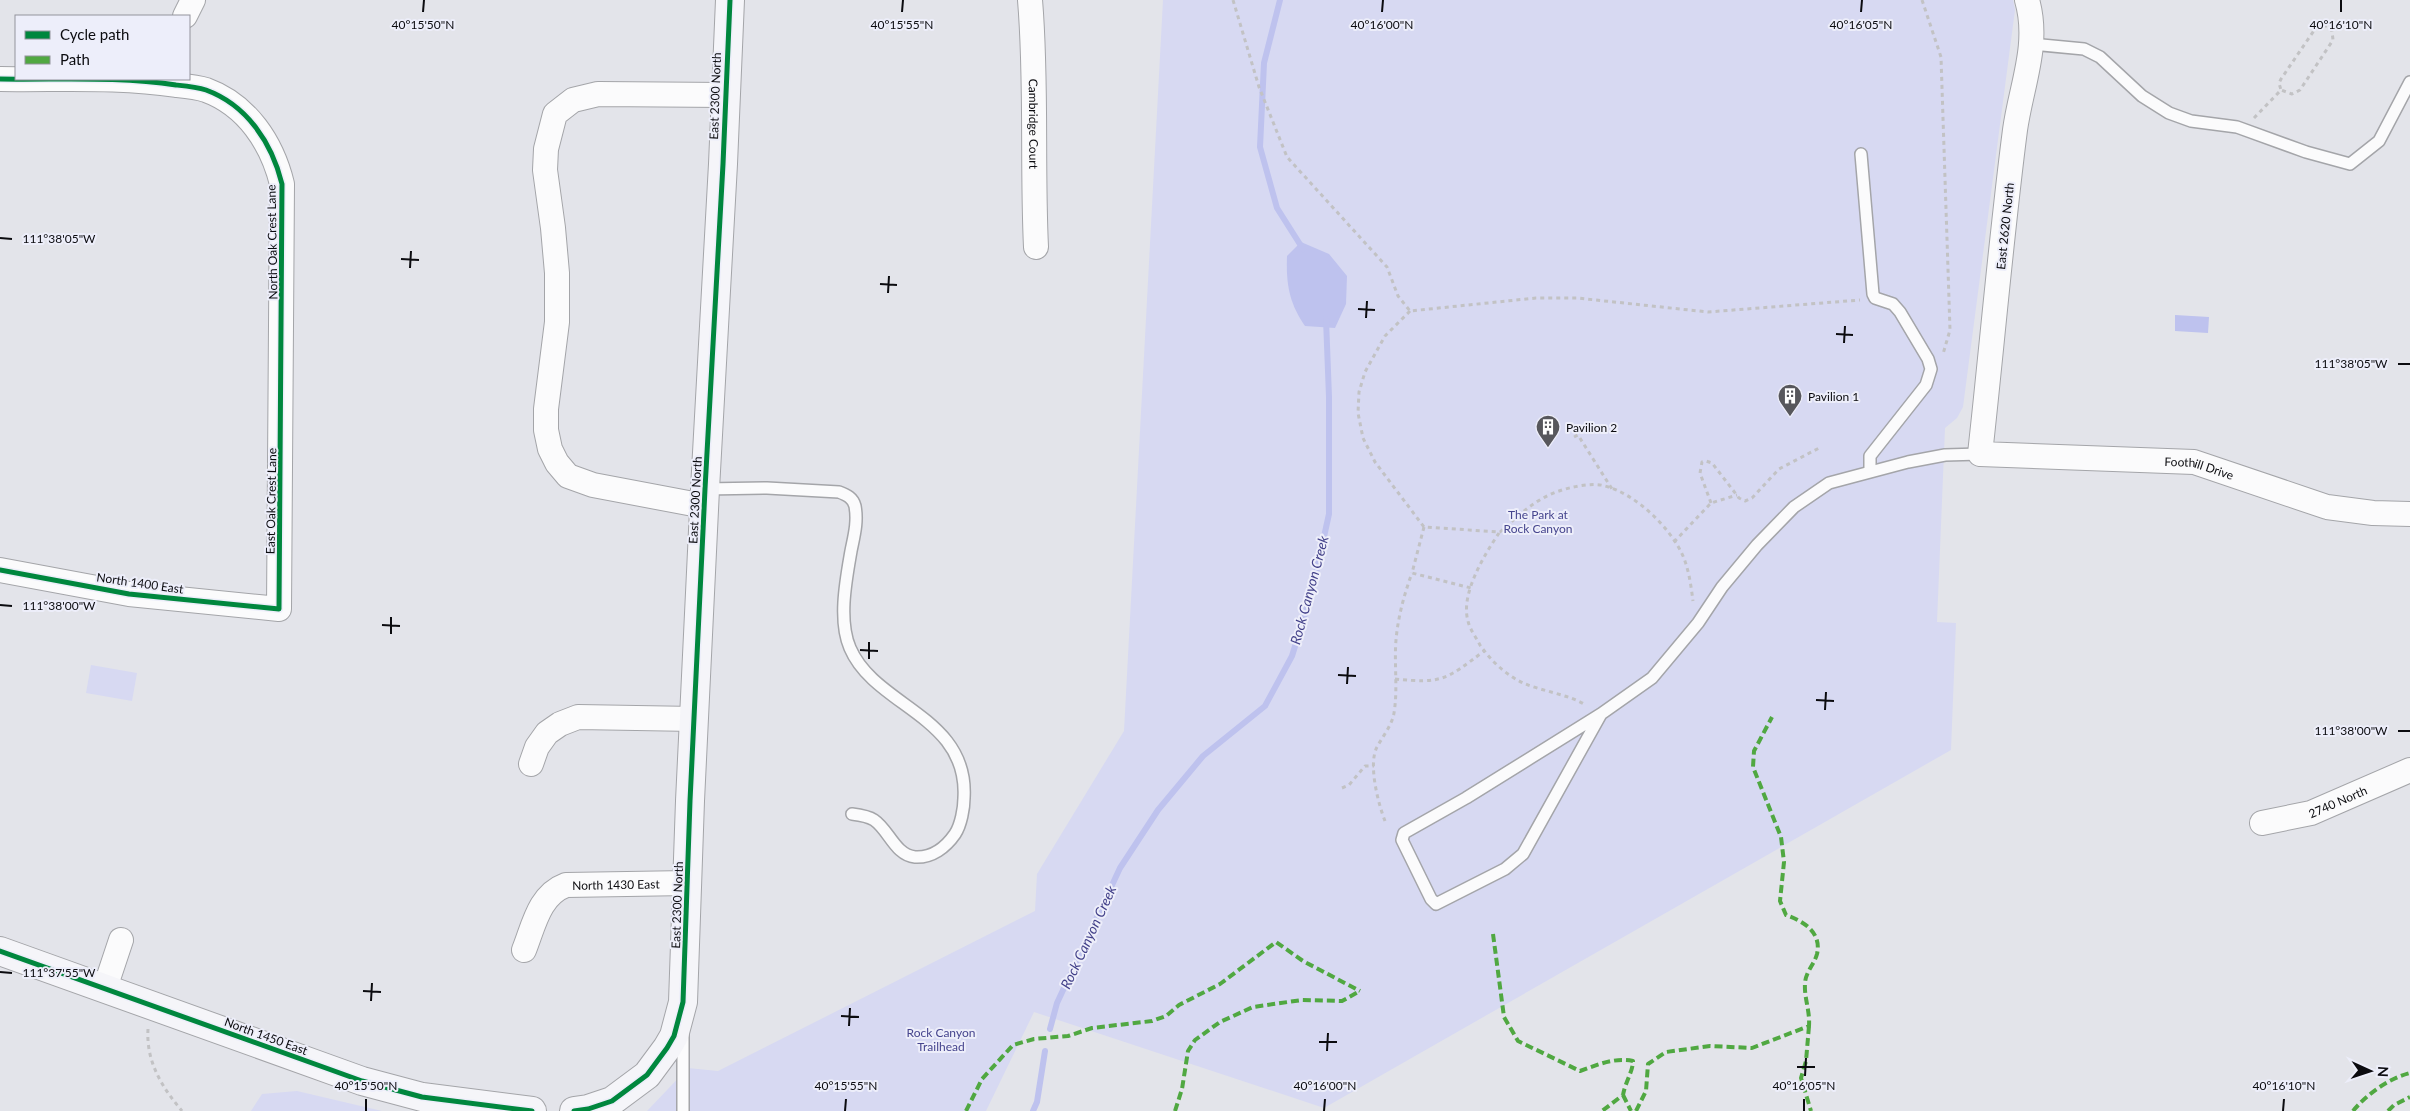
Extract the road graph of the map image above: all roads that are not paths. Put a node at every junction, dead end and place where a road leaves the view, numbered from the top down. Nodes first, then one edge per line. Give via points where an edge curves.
1 (193, 0) edge
2 (730, 0) edge
3 (1030, 0) edge
4 (2027, 0) edge
5 (186, 15) edge
6 (2031, 44) junction
7 (0, 80) edge
8 (156, 80) edge
9 (2410, 82) edge
10 (725, 95) junction
11 (1861, 154) dead end
12 (1036, 247) dead end
13 (282, 332) joint
14 (1980, 454) junction
15 (1870, 471) junction
16 (704, 497) junction
17 (2410, 514) edge
18 (0, 570) edge
19 (279, 609) joint
20 (1601, 714) junction
21 (695, 719) junction
22 (531, 764) dead end
23 (2410, 770) edge
24 (852, 814) dead end
25 (2262, 823) dead end
26 (688, 883) junction
27 (121, 940) dead end
28 (524, 950) dead end
29 (0, 951) edge
30 (105, 988) junction
31 (683, 1002) junction
32 (532, 1111) edge
33 (574, 1111) edge
34 (683, 1111) edge

1 - 5 street
2 - 10 street, East 2300 North
3 - 12 street, Cambridge Court via 1034,52
4 - 6 street, East 2620 North via 2032,18
6 - 9 lane via 2084,49 2100,57 2142,96 2191,122 2243,129 2350,164 2379,140
6 - 14 street, East 2620 North via 2016,128
7 - 8 street, North Oak Crest Lane
8 - 13 street, North Oak Crest Lane via 205,90 238,108 258,129 272,153 282,184
10 - 16 street, East 2300 North via 724,164
10 - 16 street via 598,94 572,100 554,114 545,170 553,228 558,322 546,407 550,449 568,476 593,484
11 - 15 lane via 1875,298 1893,304 1900,312 1930,365 1931,374 1926,385 1870,456
13 - 19 street, East Oak Crest Lane
14 - 15 lane via 1945,455
14 - 17 street, Foothill Drive via 2194,462 2327,507
15 - 20 lane via 1829,483 1794,506 1745,559 1652,678
16 - 21 street, East 2300 North
16 - 24 lane via 767,488 840,492 855,504 857,522 845,583 844,617 849,647 863,670 942,735 956,756 965,784 964,806 957,831 946,846 929,855 907,856 873,819
18 - 19 street, North 1400 East via 129,594
20 - 20 lane via 1404,833 1402,840 1436,904 1505,869 1523,854
21 - 22 street via 578,717 547,733 537,746
21 - 26 street, East 2300 North
23 - 25 street, 2740 North via 2311,812
26 - 28 street, North 1430 East via 566,885 553,890 544,900
26 - 31 street, East 2300 North
27 - 30 street
29 - 30 street, North 1450 East
30 - 32 street, North 1450 East via 362,1081 422,1097
31 - 33 street via 674,1036 647,1075 612,1100
31 - 34 lane

